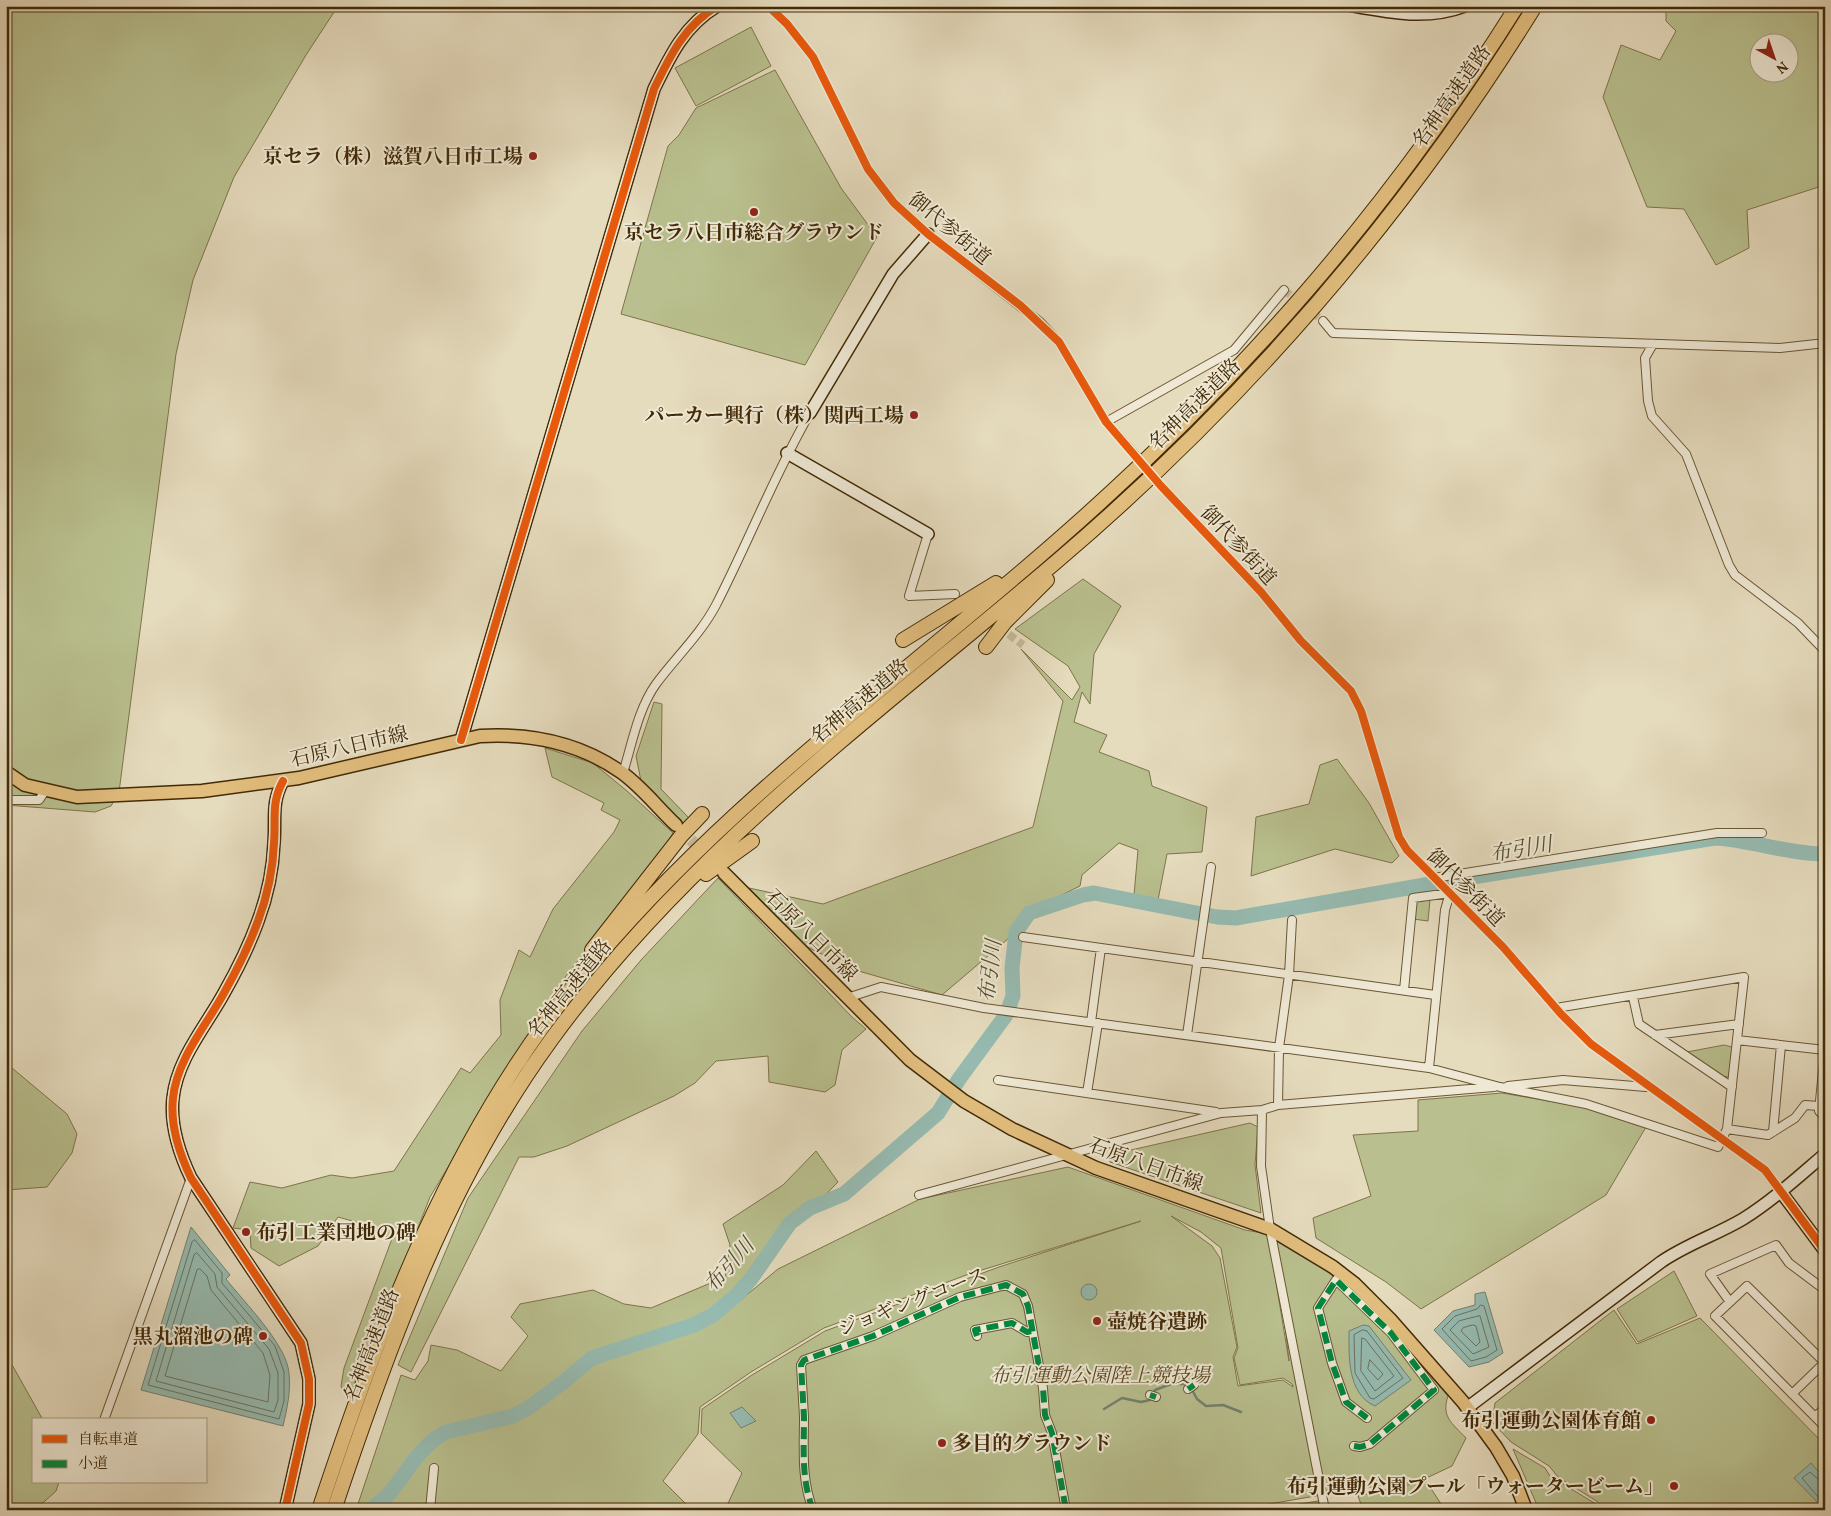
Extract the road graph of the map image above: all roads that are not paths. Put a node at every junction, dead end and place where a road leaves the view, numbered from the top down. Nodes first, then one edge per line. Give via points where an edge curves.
1 (717, 6) edge
2 (768, 6) edge
3 (1354, 6) edge
4 (1465, 6) edge
5 (1517, 6) edge
6 (1535, 6) edge
7 (928, 234) junction
8 (1284, 290) dead end
9 (1323, 321) tunnel mouth
10 (1825, 343) edge
11 (1653, 344) junction
12 (810, 413) joint
13 (1106, 422) junction
14 (787, 453) junction
15 (1134, 455) tunnel mouth
16 (1161, 486) tunnel mouth
17 (1140, 487) junction
18 (928, 534) joint
19 (1060, 539) junction
20 (955, 594) dead end
21 (903, 640) dead end
22 (986, 646) dead end
23 (1825, 651) edge
24 (461, 740) junction
25 (6, 772) edge
26 (623, 773) junction
27 (283, 781) junction
28 (45, 791) junction
29 (6, 800) edge
30 (702, 814) dead end
31 (676, 825) tunnel mouth
32 (1762, 834) dead end
33 (752, 841) dead end
34 (1212, 867) dead end
35 (724, 873) dead end
36 (1436, 879) junction
37 (1447, 891) junction
38 (677, 893) junction
39 (1292, 920) dead end
40 (1023, 938) dead end
41 (1101, 948) junction
42 (1196, 960) junction
43 (1289, 975) junction
44 (1404, 990) junction
45 (1435, 995) junction
46 (1633, 997) junction
47 (848, 998) junction
48 (1556, 1008) junction
49 (1094, 1022) junction
50 (1739, 1024) junction
51 (1187, 1035) junction
52 (1655, 1035) junction
53 (1737, 1040) junction
54 (1781, 1045) junction
55 (1279, 1048) junction
56 (1429, 1068) junction
57 (998, 1080) dead end
58 (1500, 1087) junction
59 (1647, 1087) junction
60 (1732, 1087) junction
61 (1087, 1093) junction
62 (491, 1102) junction
63 (1278, 1106) junction
64 (1820, 1106) junction
65 (1262, 1110) junction
66 (1221, 1113) junction
67 (1825, 1118) edge
68 (1727, 1129) junction
69 (1773, 1132) junction
70 (1722, 1141) junction
71 (1067, 1154) junction
72 (1825, 1154) edge
73 (191, 1178) junction
74 (1781, 1192) junction
75 (919, 1195) dead end
76 (1270, 1229) junction
77 (1825, 1251) edge
78 (1825, 1290) edge
79 (1730, 1302) junction
80 (1031, 1331) junction
81 (977, 1336) dead end
82 (1824, 1362) edge
83 (1792, 1394) junction
84 (1467, 1408) junction
85 (1825, 1408) edge
86 (1815, 1417) junction
87 (105, 1418) edge
88 (1367, 1418) dead end
89 (1825, 1427) edge
90 (1354, 1446) dead end
91 (434, 1468) dead end
92 (285, 1510) edge
93 (319, 1510) edge
94 (334, 1510) edge
95 (430, 1510) edge
96 (813, 1510) edge
97 (1066, 1510) edge
98 (1325, 1510) edge
99 (1526, 1510) edge

1 - 24 street via 685,32 654,89
2 - 7 street, 御代参街道 via 813,57 868,169 894,202
3 - 4 street via 1402,15 1432,14
5 - 19 highway, 名神高速道路 via 1446,114 1394,185 1288,315 1183,425
6 - 17 highway, 名神高速道路 via 1458,123 1352,261 1234,395
7 - 12 street via 893,274
7 - 13 street, 御代参街道 via 1046,328 1059,342
8 - 13 street via 1234,350
9 - 11 street via 1333,333
10 - 11 street via 1780,348
11 - 23 street via 1645,358 1652,416 1686,454 1729,565 1735,575 1798,623
12 - 14 street
13 - 15 street, 御代参街道
14 - 18 street
14 - 26 street via 715,606 692,642 655,685 641,714
16 - 36 street, 御代参街道 via 1261,592 1301,641 1351,691 1361,711 1399,837 1407,850
17 - 22 highway via 1005,622
17 - 38 highway, 名神高速道路 via 1059,560 865,720 733,838
18 - 20 street via 909,596
19 - 21 highway via 1044,546 1001,580
19 - 62 highway, 名神高速道路 via 847,717 722,826 678,869 574,985
24 - 26 main road, 石原八日市線 via 509,735 560,742 599,758
24 - 27 main road, 石原八日市線
25 - 28 main road, 石原八日市線 via 25,785
26 - 31 main road, 石原八日市線
27 - 28 main road, 石原八日市線 via 202,791 77,798
27 - 73 street via 275,796 271,869 259,919 223,995 187,1054 177,1080 173,1110 181,1157
28 - 29 street via 39,800
30 - 62 highway via 681,836 590,953 552,1005
32 - 36 street via 1717,832
33 - 38 highway via 696,884
34 - 42 street
35 - 47 main road, 石原八日市線
36 - 37 street, 御代参街道
37 - 44 street via 1413,898
37 - 45 street
37 - 48 street, 御代参街道 via 1503,947
38 - 94 highway, 名神高速道路 via 592,987 552,1039 477,1156 420,1274 370,1402
39 - 43 street
40 - 41 street
41 - 42 street
41 - 49 street
42 - 43 street
42 - 51 street
43 - 44 street
43 - 55 street
44 - 45 street
45 - 56 street
46 - 48 street
46 - 50 street via 1744,978
46 - 52 street via 1639,1024
47 - 49 street via 881,987 1012,1012
47 - 71 main road, 石原八日市線 via 910,1060 952,1092 1012,1129
48 - 59 street, 御代参街道 via 1591,1044
49 - 51 street
49 - 61 street
50 - 52 street
50 - 53 street
51 - 55 street
52 - 60 street
53 - 54 street
53 - 60 street
54 - 64 street via 1825,1050
54 - 69 street
55 - 56 street
55 - 63 street
56 - 58 street
57 - 61 street
58 - 59 street via 1563,1080
58 - 63 street
58 - 70 street via 1586,1104 1718,1147
59 - 70 street, 御代参街道
60 - 68 street
61 - 66 street
62 - 93 highway, 名神高速道路 via 446,1184 406,1269 356,1397
63 - 65 street
64 - 67 street
64 - 69 street via 1805,1105 1795,1118
65 - 66 street
65 - 76 street via 1260,1166
66 - 71 street
68 - 69 street via 1768,1135
68 - 70 street
70 - 74 street, 御代参街道 via 1764,1170
71 - 75 street
71 - 76 main road, 石原八日市線 via 1096,1168
72 - 74 street
73 - 87 street
73 - 92 street via 301,1343 309,1379 309,1404
74 - 77 street, 御代参街道
74 - 84 street via 1744,1218 1661,1262
76 - 84 main road, 石原八日市線 via 1333,1267 1354,1284 1390,1319
76 - 98 street
78 - 79 street via 1789,1263 1776,1245 1710,1274
79 - 82 street via 1747,1286
79 - 83 street via 1715,1316
80 - 81 street via 1012,1323 975,1330
80 - 96 street, ジョギングコース via 1023,1294 1006,1284 960,1297 873,1336 804,1360 801,1365 802,1456 807,1495
80 - 97 street, ジョギングコース
82 - 83 street
83 - 86 street
84 - 99 main road, 石原八日市線 via 1513,1476
85 - 86 street
86 - 89 street
88 - 90 street via 1346,1402 1332,1364 1318,1308 1336,1280 1391,1333 1434,1390 1370,1444
91 - 95 street

